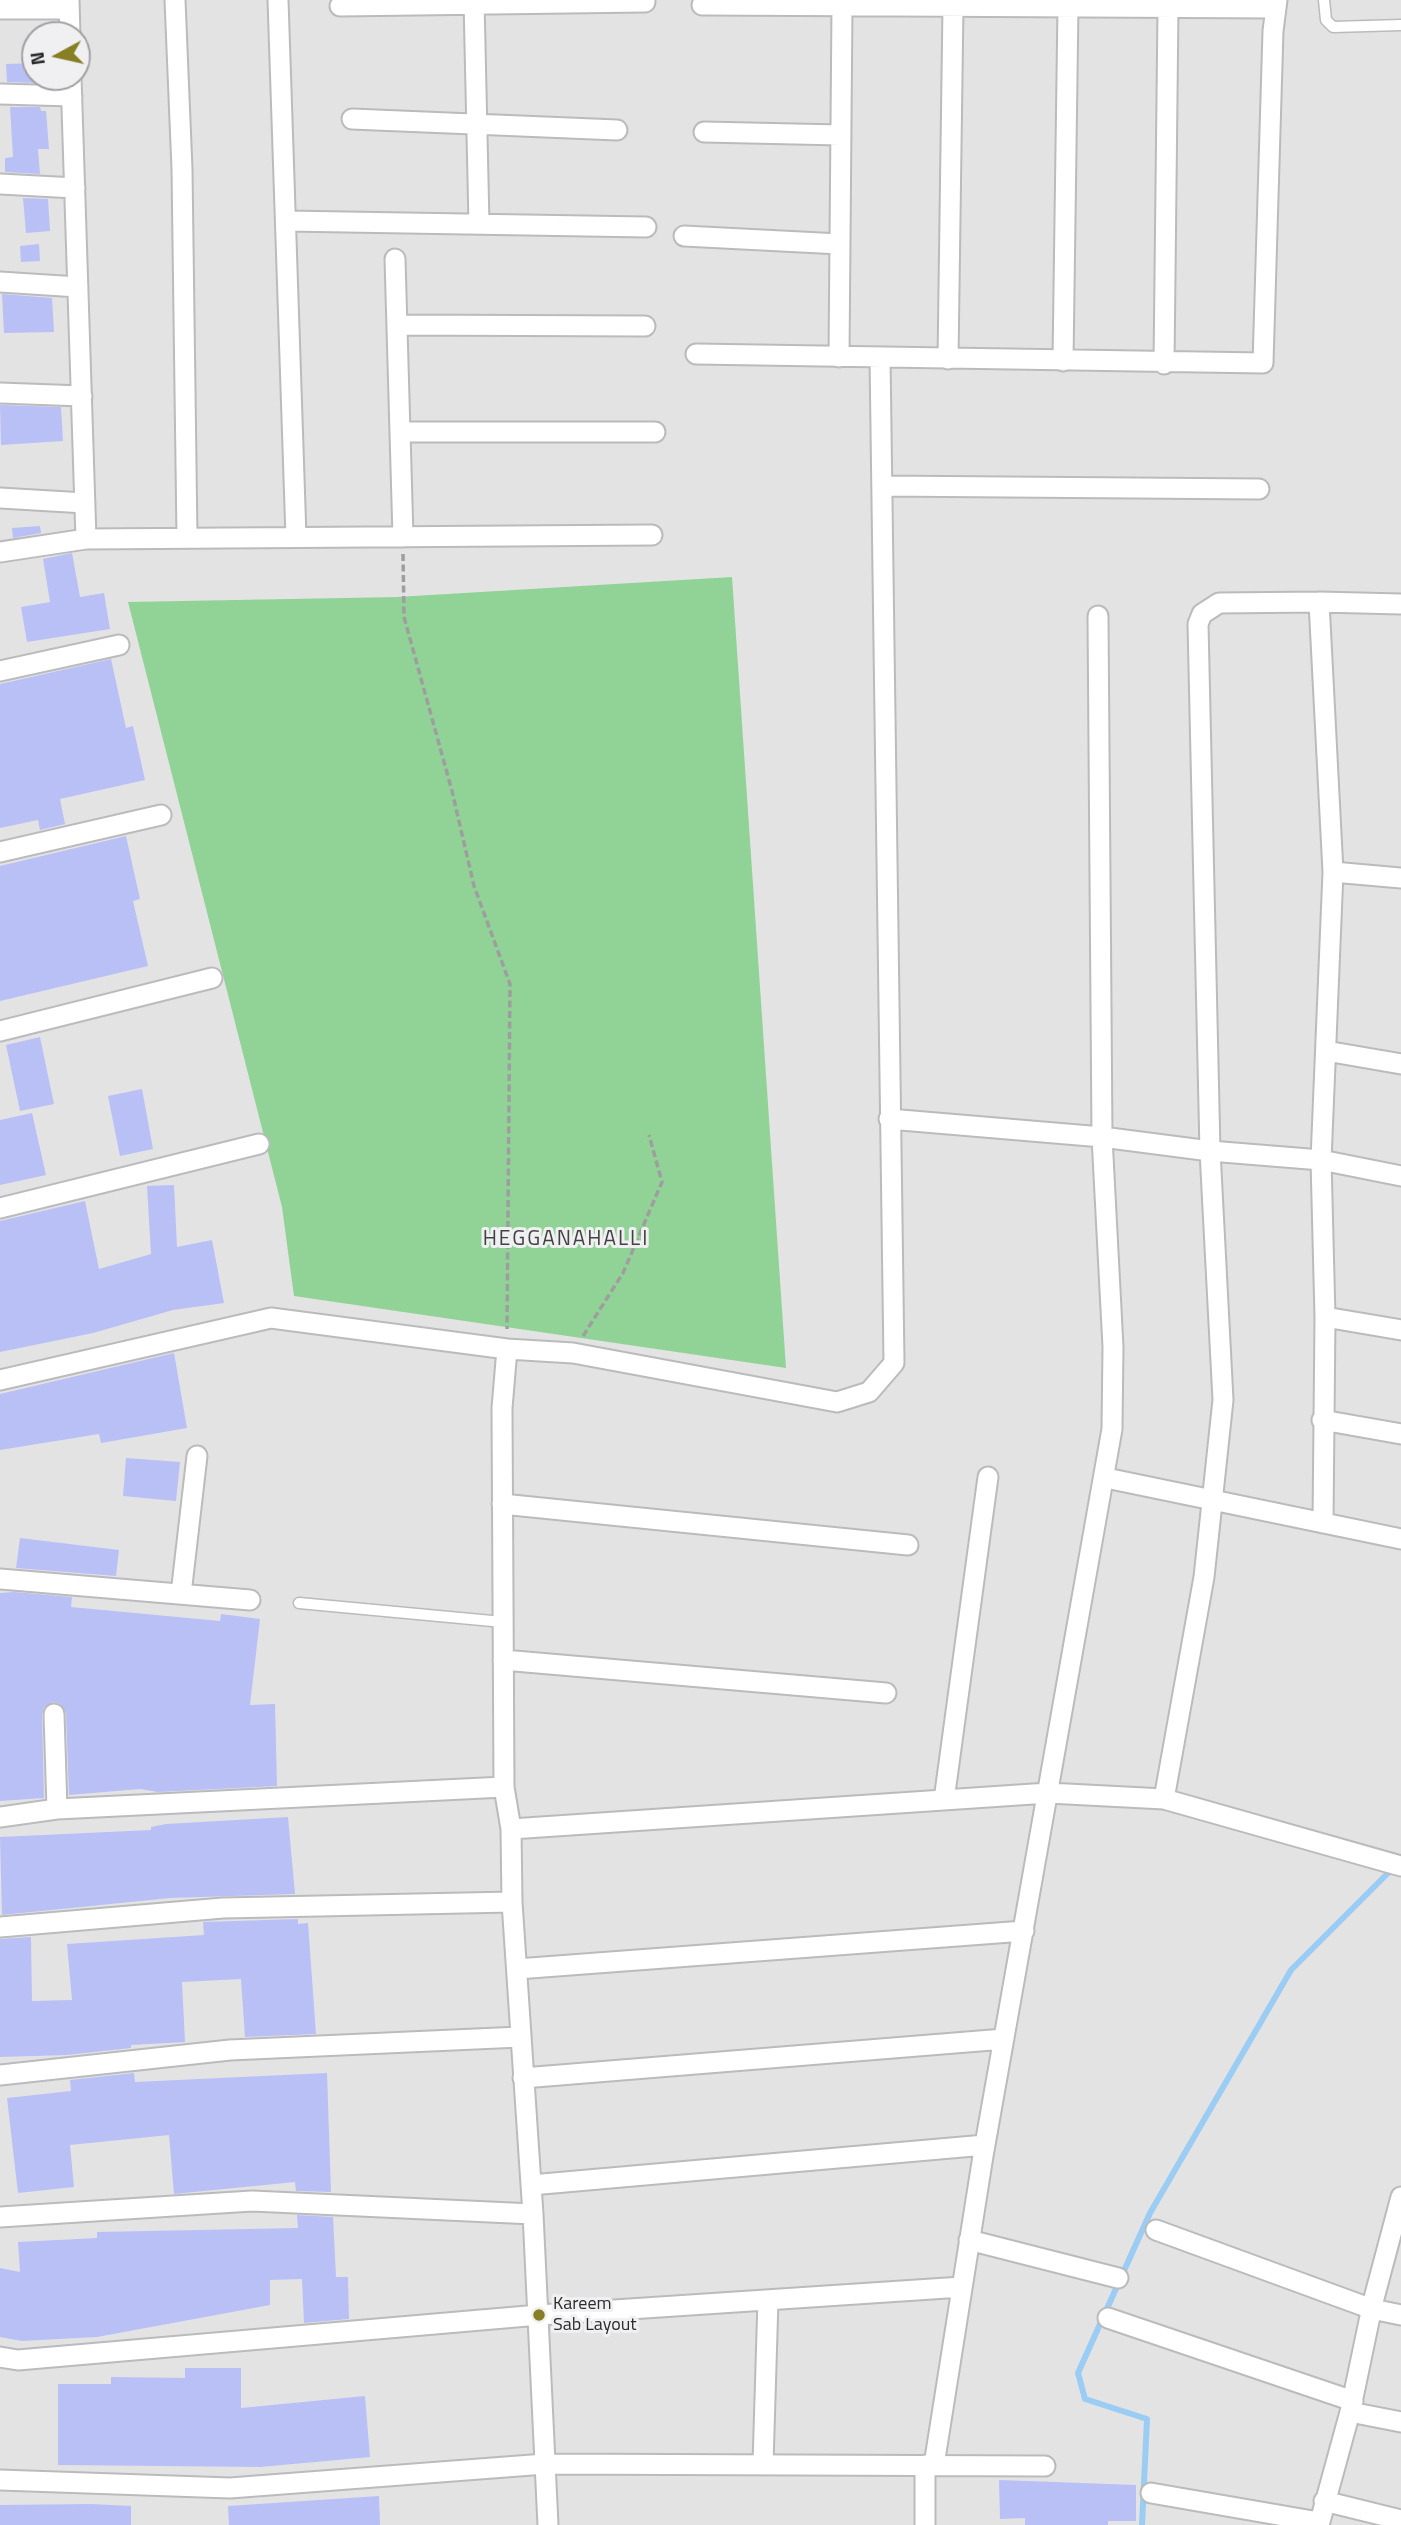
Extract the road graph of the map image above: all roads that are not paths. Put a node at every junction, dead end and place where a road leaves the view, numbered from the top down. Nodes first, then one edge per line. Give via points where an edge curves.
1 (175, 0) edge
2 (278, 0) edge
3 (1324, 0) edge
4 (474, 2) edge
5 (645, 2) edge
6 (69, 4) edge
7 (1277, 4) edge
8 (702, 5) dead end
9 (340, 6) dead end
10 (842, 6) junction
11 (953, 6) junction
12 (1068, 6) junction
13 (1168, 8) junction
14 (0, 9) edge
15 (1401, 25) edge
16 (31, 91) edge
17 (72, 91) edge
18 (0, 94) edge
19 (352, 119) dead end
20 (477, 124) junction
21 (617, 130) dead end
22 (704, 132) dead end
23 (841, 135) junction
24 (0, 184) edge
25 (75, 188) junction
26 (286, 221) junction
27 (479, 224) junction
28 (646, 227) dead end
29 (684, 236) dead end
30 (840, 244) junction
31 (395, 259) dead end
32 (0, 282) edge
33 (78, 287) junction
34 (397, 325) junction
35 (645, 326) dead end
36 (696, 354) dead end
37 (839, 356) junction
38 (880, 357) junction
39 (948, 359) junction
40 (1063, 362) junction
41 (1164, 364) junction
42 (0, 393) edge
43 (82, 396) junction
44 (400, 432) junction
45 (655, 432) dead end
46 (881, 486) junction
47 (1259, 489) dead end
48 (0, 498) edge
49 (85, 503) junction
50 (652, 535) dead end
51 (296, 537) junction
52 (403, 537) junction
53 (187, 538) junction
54 (86, 539) junction
55 (0, 552) edge
56 (1319, 602) junction
57 (1401, 604) edge
58 (1098, 616) dead end
59 (120, 645) dead end
60 (0, 671) edge
61 (161, 815) dead end
62 (0, 852) edge
63 (1333, 872) junction
64 (1401, 878) edge
65 (212, 978) dead end
66 (0, 1031) edge
67 (1326, 1051) junction
68 (1401, 1064) edge
69 (889, 1119) junction
70 (1102, 1137) junction
71 (259, 1144) dead end
72 (1210, 1151) junction
73 (1321, 1160) junction
74 (1401, 1176) edge
75 (0, 1208) edge
76 (1325, 1317) junction
77 (1401, 1330) edge
78 (507, 1349) junction
79 (0, 1380) edge
80 (1322, 1420) junction
81 (1401, 1434) edge
82 (197, 1456) dead end
83 (988, 1477) dead end
84 (1106, 1478) junction
85 (1214, 1500) junction
86 (502, 1504) junction
87 (1323, 1523) junction
88 (1401, 1539) edge
89 (908, 1545) dead end
90 (0, 1579) edge
91 (181, 1594) junction
92 (250, 1600) dead end
93 (299, 1603) dead end
94 (503, 1622) junction
95 (503, 1660) junction
96 (886, 1693) dead end
97 (54, 1714) dead end
98 (504, 1787) junction
99 (1048, 1793) junction
100 (1164, 1799) junction
101 (944, 1800) junction
102 (57, 1809) junction
103 (0, 1817) edge
104 (512, 1829) junction
105 (1393, 1864) edge
106 (512, 1902) junction
107 (0, 1927) edge
108 (1024, 1931) junction
109 (517, 1969) junction
110 (520, 2037) junction
111 (1004, 2039) junction
112 (0, 2075) edge
113 (523, 2078) junction
114 (985, 2145) junction
115 (531, 2185) junction
116 (1400, 2208) edge
117 (533, 2214) junction
118 (0, 2217) edge
119 (1156, 2230) dead end
120 (969, 2240) junction
121 (1118, 2278) dead end
122 (962, 2287) junction
123 (768, 2300) junction
124 (1371, 2309) junction
125 (539, 2315) junction
126 (1401, 2315) edge
127 (1108, 2318) dead end
128 (0, 2357) edge
129 (1352, 2407) junction
130 (1401, 2422) edge
131 (545, 2464) junction
132 (763, 2464) junction
133 (930, 2465) junction
134 (1045, 2466) dead end
135 (0, 2480) edge
136 (1151, 2493) dead end
137 (1324, 2501) junction
138 (1401, 2521) edge
139 (1319, 2523) edge
140 (548, 2525) edge
141 (925, 2525) edge

1 - 53 street
2 - 26 street
3 - 15 lane via 1326,20 1333,27
4 - 5 street
4 - 9 street
4 - 20 street
6 - 14 street
7 - 13 street
7 - 41 street via 1263,363
8 - 10 street
10 - 11 street
10 - 23 street
11 - 12 street
11 - 39 street
12 - 13 street
12 - 40 street
13 - 41 street
16 - 18 street
17 - 25 street
19 - 20 street
20 - 21 street
20 - 27 street
22 - 23 street
23 - 30 street
24 - 25 street
25 - 33 street
26 - 27 street
26 - 51 street
27 - 28 street
29 - 30 street
30 - 37 street
31 - 34 street
32 - 33 street
33 - 43 street
34 - 35 street
34 - 44 street
36 - 37 street
37 - 38 street
38 - 39 street
38 - 46 street
39 - 40 street
40 - 41 street
42 - 43 street
43 - 49 street
44 - 45 street
44 - 52 street
46 - 47 street
46 - 69 street
48 - 49 street
49 - 54 street
50 - 52 street
51 - 52 street
51 - 53 street
53 - 54 street
54 - 55 street
56 - 57 street
56 - 63 street
56 - 72 street via 1219,603 1208,608 1198,624
58 - 70 street
59 - 60 street
61 - 62 street
63 - 64 street
63 - 67 street
65 - 66 street
67 - 68 street
67 - 73 street
69 - 70 street
69 - 78 street via 894,1363 869,1392 836,1402 573,1353
70 - 72 street
70 - 84 street via 1113,1347
71 - 75 street
72 - 73 street
72 - 85 street via 1223,1377
73 - 74 street
73 - 76 street
76 - 77 street
76 - 80 street
78 - 79 street via 271,1318
78 - 86 street
80 - 81 street
80 - 87 street
82 - 91 street
83 - 101 street
84 - 85 street
84 - 99 street
85 - 87 street
85 - 100 street
86 - 89 street
86 - 94 street
87 - 88 street
90 - 91 street
91 - 92 street
93 - 94 lane
94 - 95 street
95 - 96 street
95 - 98 street
97 - 102 street
98 - 102 street
98 - 104 street
99 - 100 street
99 - 101 street
99 - 108 street
100 - 105 street
101 - 104 street
102 - 103 street
104 - 106 street
106 - 107 street via 223,1908
106 - 109 street
108 - 109 street
108 - 111 street
109 - 110 street
110 - 112 street via 230,2050
110 - 113 street
111 - 113 street
111 - 114 street
113 - 115 street
114 - 115 street
114 - 120 street
115 - 117 street
116 - 124 street
117 - 118 street via 252,2201
117 - 125 street
119 - 124 street
120 - 121 street
120 - 122 street
122 - 123 street
122 - 133 street
123 - 125 street
123 - 132 street
124 - 126 street
124 - 129 street
125 - 128 street via 18,2360
125 - 131 street
127 - 129 street
129 - 130 street
129 - 137 street
131 - 132 street
131 - 135 street via 230,2488
131 - 140 street
132 - 133 street
133 - 134 street
133 - 141 street
136 - 139 street
137 - 138 street
137 - 139 street

